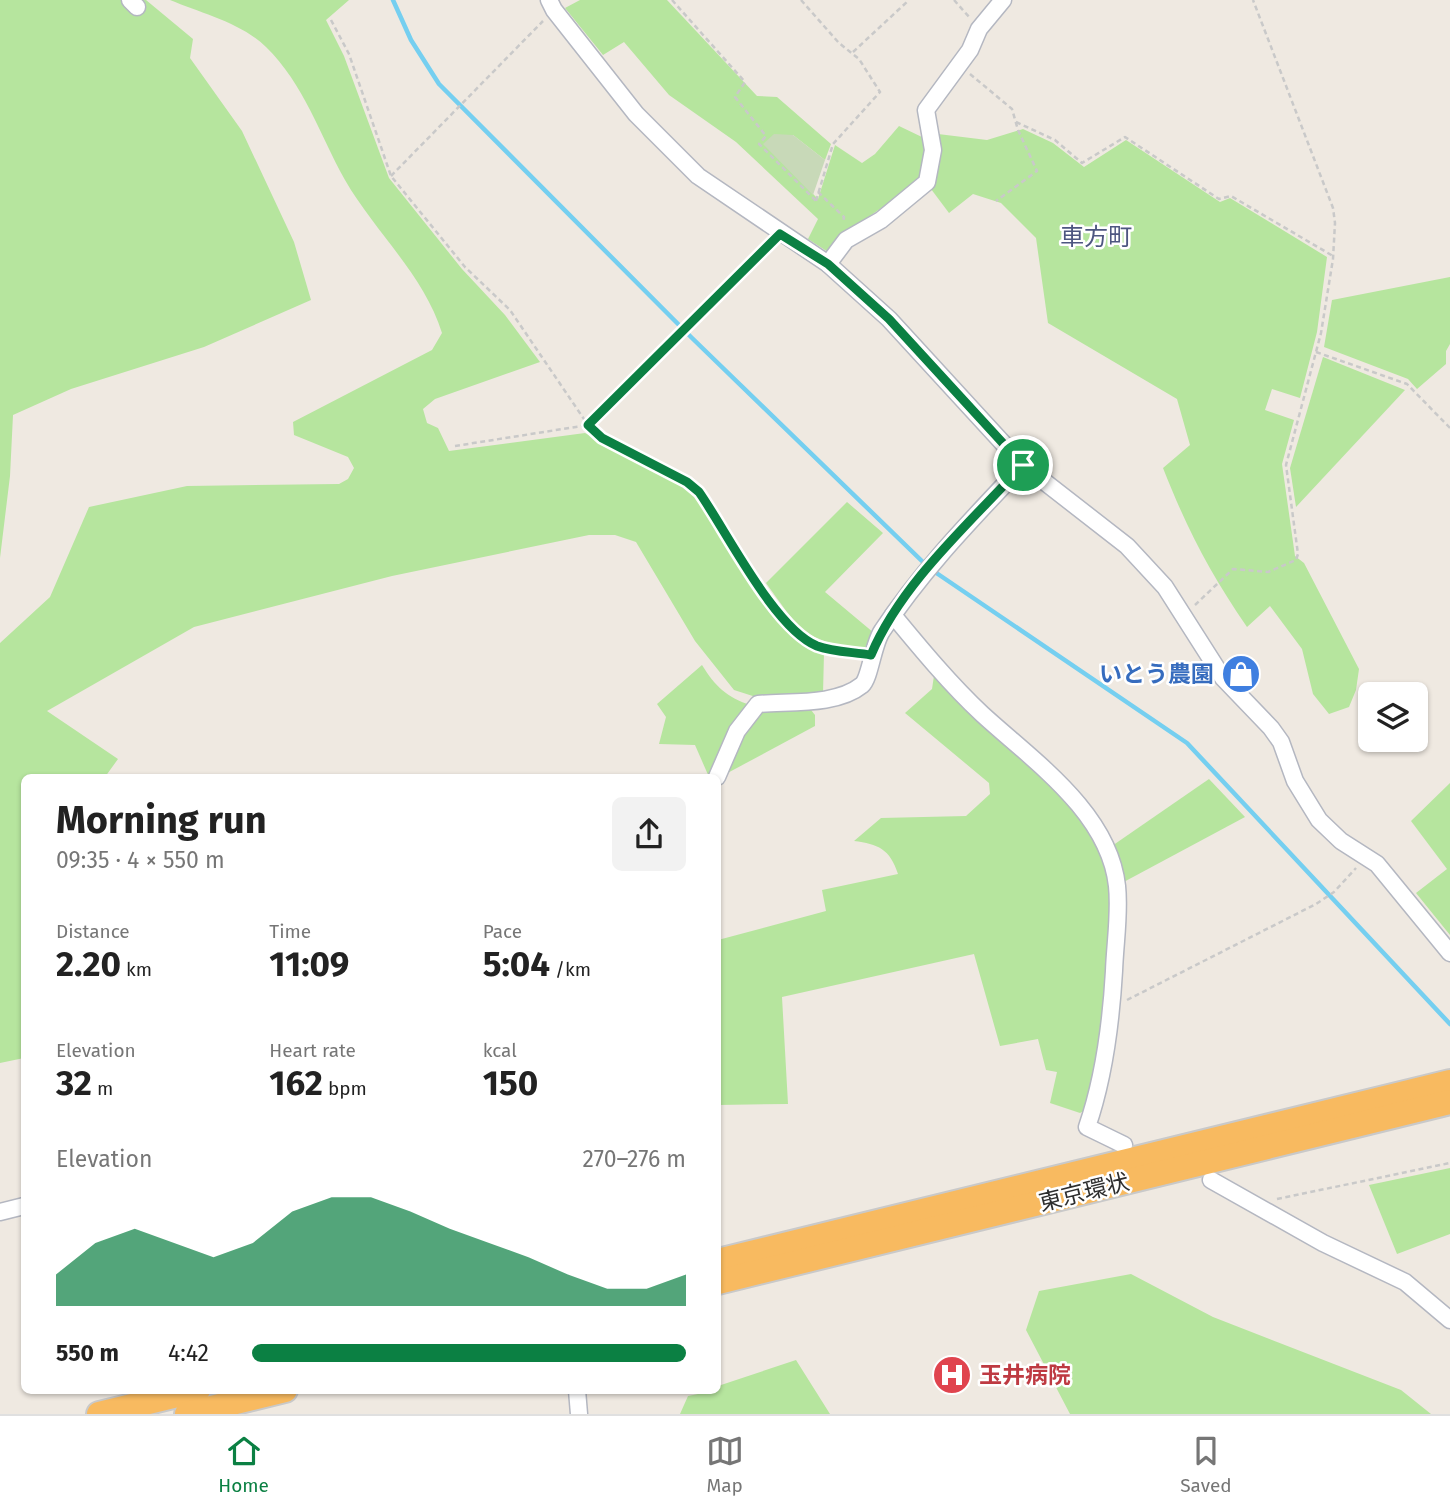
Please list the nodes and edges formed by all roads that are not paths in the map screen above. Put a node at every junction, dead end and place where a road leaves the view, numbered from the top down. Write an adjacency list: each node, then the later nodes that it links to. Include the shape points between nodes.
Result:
1 (1003, 0): 3 (street, via 926,110 933,150 927,182 852,237)
2 (552, 5): 3 (street, via 636,114 669,149 721,195)
3 (828, 264): 4 (street, via 889,319)
4 (1023, 465): 5 (street, via 930,566); 7 (street, via 1127,546 1165,587 1223,678 1281,741 1294,781 1319,820 1341,841 1367,856)
5 (893, 615): 6 (street, via 880,634 861,685 835,697 758,704 737,731); 10 (street, via 959,690 1057,779 1085,813 1106,850 1117,884 1112,1009 1096,1102 1087,1127)
6 (718, 774)
7 (1450, 953)
8 (1450, 1082): 14 (highway, 東京環状)
9 (1450, 1102): 15 (highway, 東京環状)
10 (1124, 1145)
11 (1211, 1180): 16 (street, via 1405,1283)
12 (21, 1207): 13 (street)
13 (0, 1212)
14 (721, 1260)
15 (721, 1281)
16 (1450, 1320)
17 (182, 1394): 20 (highway)
18 (269, 1394): 21 (highway)
19 (577, 1394): 22 (street)
20 (99, 1414)
21 (187, 1414)
22 (579, 1414)

